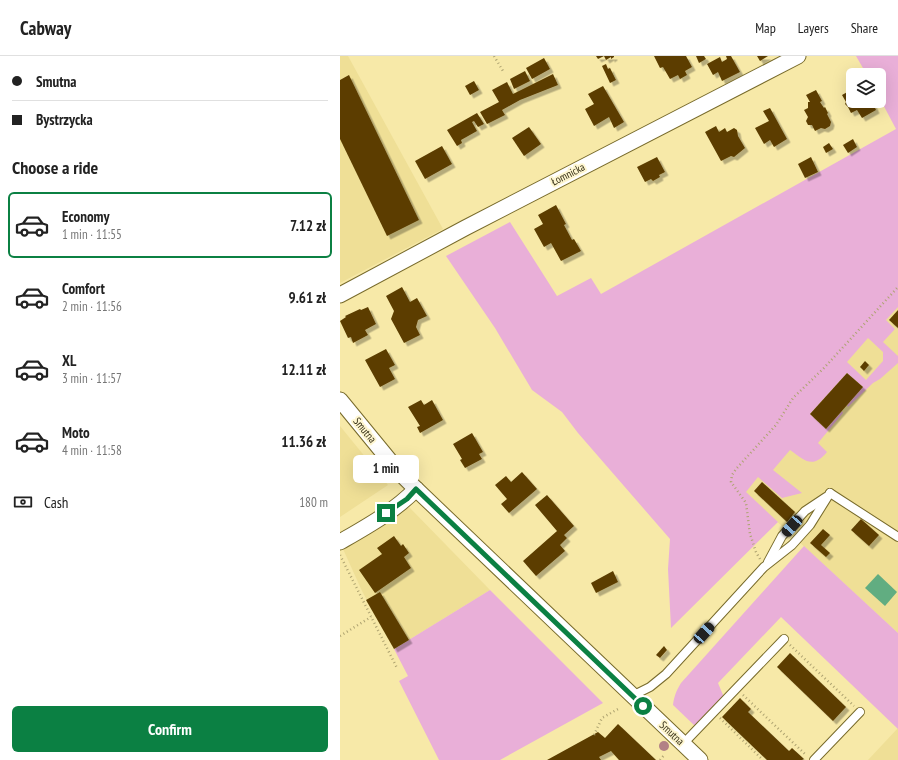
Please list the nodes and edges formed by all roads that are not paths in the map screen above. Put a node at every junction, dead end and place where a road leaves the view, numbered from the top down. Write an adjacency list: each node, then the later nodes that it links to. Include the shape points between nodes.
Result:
1 (798, 56): 2 (street, Łomnicka)
2 (340, 295)
3 (340, 400): 4 (street, Smutna)
4 (416, 489): 7 (street, via 407,499); 10 (street, Smutna)
5 (830, 493): 6 (lane); 8 (lane, via 810,525 792,545); 8 (lane, via 805,511 782,536)
6 (898, 537)
7 (340, 542)
8 (764, 567): 10 (lane, via 666,674 650,688)
9 (784, 639): 12 (lane)
10 (632, 696): 12 (street, Smutna)
11 (860, 712): 13 (lane)
12 (683, 744): 14 (street, Smutna)
13 (812, 759)
14 (700, 760)

